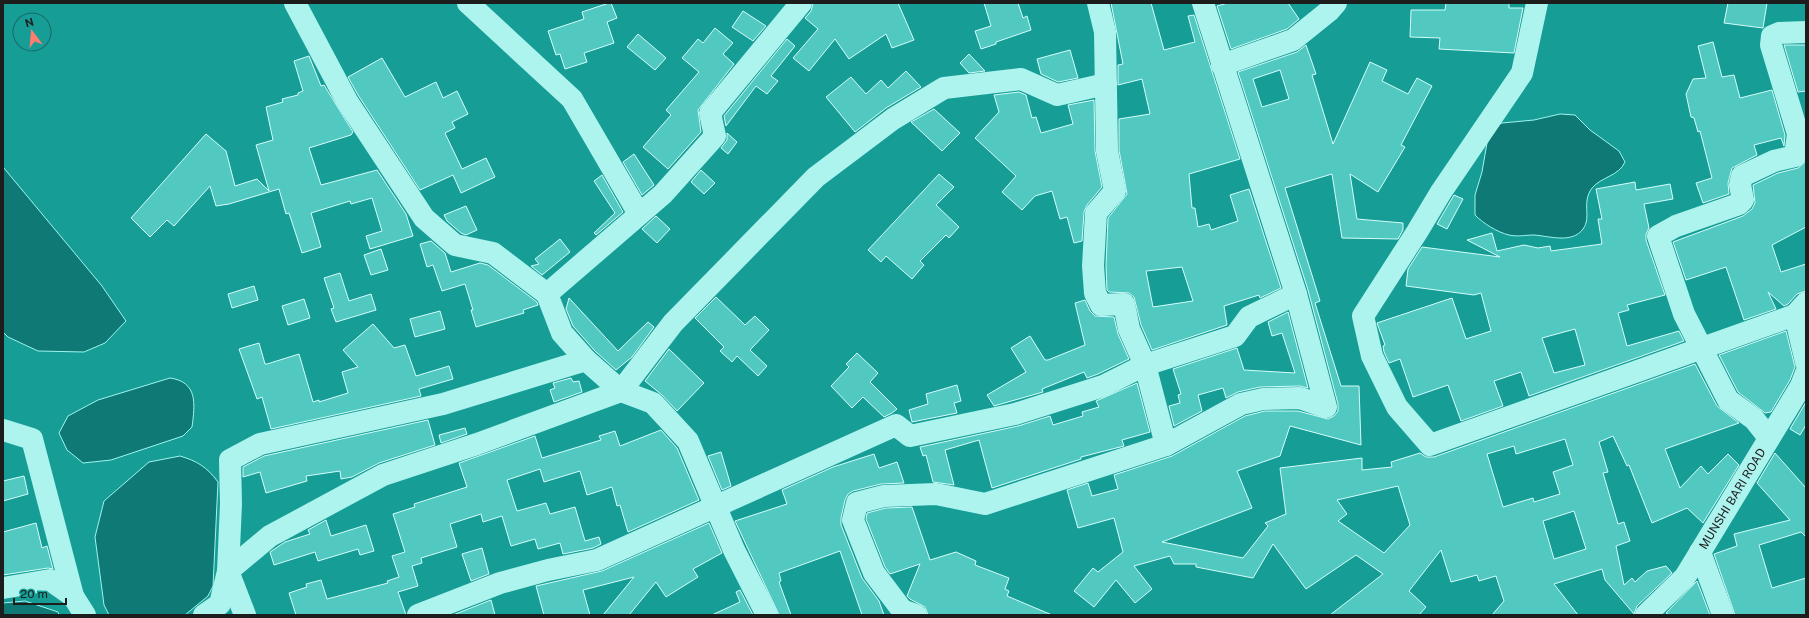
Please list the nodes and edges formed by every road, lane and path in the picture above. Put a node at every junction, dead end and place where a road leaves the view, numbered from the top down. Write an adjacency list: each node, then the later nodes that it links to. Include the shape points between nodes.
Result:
1 (296, 3): 12 (street, via 347,101 424,218 455,245 493,253)
2 (468, 3): 11 (street, via 572,99)
3 (801, 3): 11 (street, via 710,113 715,136 663,194)
4 (1098, 3): 10 (street, via 1106,32)
5 (1336, 3): 9 (street, via 1293,40)
6 (1537, 3): 15 (street, via 1522,73 1441,192 1363,316 1372,356 1397,407 1430,445)
7 (1206, 4): 9 (street)
8 (1806, 32): 15 (street, via 1779,33 1772,36 1771,45 1798,134 1795,156 1742,176 1740,185 1743,200 1739,204 1676,226 1658,236 1684,314)
9 (1222, 65): 13 (street)
10 (1106, 84): 18 (street, via 1107,150 1115,192 1096,213 1094,293 1101,305 1124,304 1129,329); 20 (street, via 1057,95 1020,79 944,88 893,119 816,177 673,324)
11 (639, 214): 12 (street)
12 (547, 294): 16 (street, via 562,333)
13 (1296, 294): 18 (street, via 1249,317 1235,336); 23 (street, via 1326,407 1300,398 1263,399 1241,404)
14 (1801, 309): 15 (street); 17 (street)
15 (1701, 348): 22 (street, via 1728,400 1754,419)
16 (586, 360): 20 (street); 26 (street, via 443,404 260,444 230,460)
17 (1806, 362)
18 (1145, 365): 23 (street); 24 (street, via 1103,386 1015,414 910,436 896,425)
19 (1806, 373): 22 (street, MUNSHI BARI ROAD, via 1801,386)
20 (621, 391): 24 (street, via 653,403 688,441); 26 (street, via 477,444 383,475 270,536)
21 (3, 430): 28 (street, via 32,439)
22 (1769, 438): 25 (street, MUNSHI BARI ROAD)
23 (1166, 445): 34 (street, via 985,504 936,494 884,496 857,503 853,520 874,574 902,610)
24 (716, 506): 32 (street, via 597,560 500,583); 33 (street, via 734,550)
25 (1700, 552): 35 (street, MUNSHI BARI ROAD, via 1685,577); 36 (street)
26 (228, 571): 30 (street, via 220,604); 31 (street)
27 (3, 588): 28 (street, via 50,580)
28 (73, 596): 29 (street)
29 (85, 615)
30 (204, 615)
31 (244, 615)
32 (418, 615)
33 (767, 615)
34 (916, 615)
35 (1646, 615)
36 (1723, 615)

